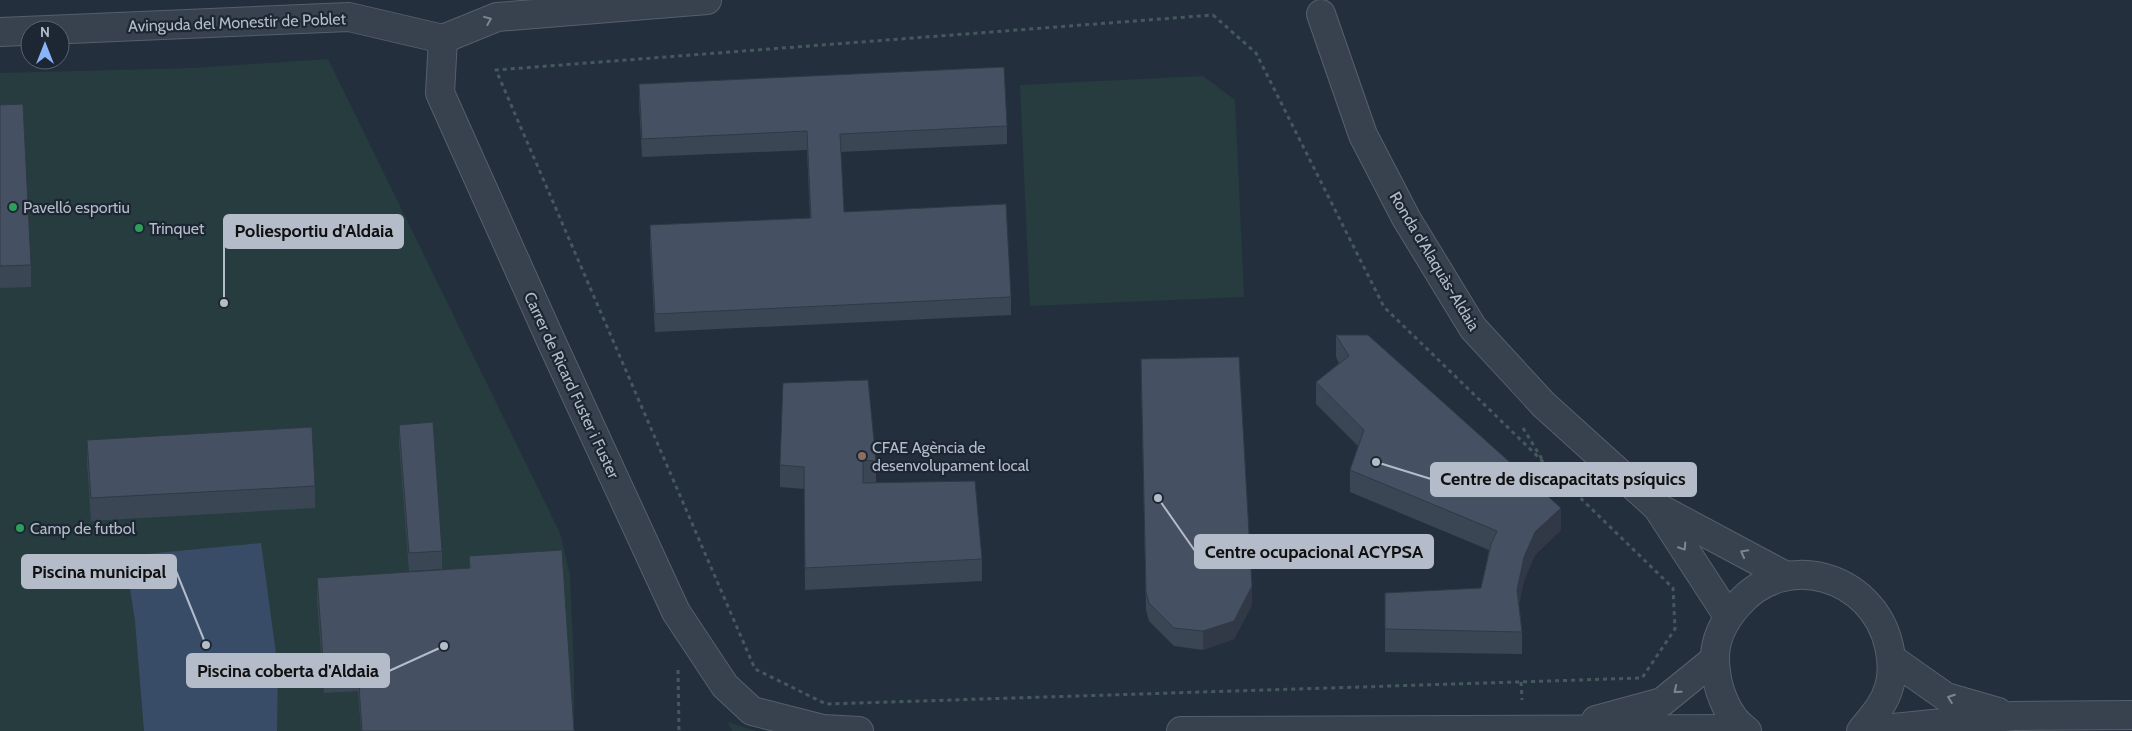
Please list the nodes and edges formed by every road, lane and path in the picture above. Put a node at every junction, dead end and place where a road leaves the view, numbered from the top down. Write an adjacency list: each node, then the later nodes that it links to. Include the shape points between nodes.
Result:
1 (707, 0): 4 (street, one-way to 1, via 497,17)
2 (1320, 14): 5 (street, Ronda d'Alaquàs-Aldaia, via 1363,135 1406,218 1473,328 1544,405)
3 (0, 32): 4 (street, Avinguda del Monestir de Poblet, via 350,17)
4 (442, 39): 15 (street, Carrer de Ricard Fuster i Fuster, via 440,93 676,612 725,686 752,711 823,729)
5 (1657, 506): 6 (street, Ronda d'Alaquàs-Aldaia, one-way to 5); 7 (street, Ronda d'Alaquàs-Aldaia, one-way to 7)
6 (1786, 576): 7 (street, Ronda d'Alaquàs-Aldaia, via 1764,584 1744,598); 10 (street, Ronda d'Alaquàs-Aldaia, via 1824,578 1846,586 1870,604 1885,630)
7 (1728, 616): 9 (street, Ronda d'Alaquàs-Aldaia, via 1719,637)
8 (1675, 629): 8 (path, via 1673,588 1384,307 1256,53 1213,15 496,70 755,669 826,704 1642,678)
9 (1715, 659): 13 (street, one-way to 13, via 1662,702); 14 (street, Ronda d'Alaquàs-Aldaia, via 1718,685 1728,709)
10 (1892, 659): 12 (street, Ronda d'Alaquàs-Aldaia, one-way to 10, via 1946,697); 17 (street, Ronda d'Alaquàs-Aldaia, via 1889,686 1878,711)
11 (2132, 715): 12 (street, Ronda d'Alaquàs-Aldaia)
12 (2014, 716): 17 (street, Ronda d'Alaquàs-Aldaia)
13 (1563, 729): 14 (street); 16 (street)
14 (1746, 730)
15 (860, 731)
16 (1181, 731)
17 (1862, 731)

